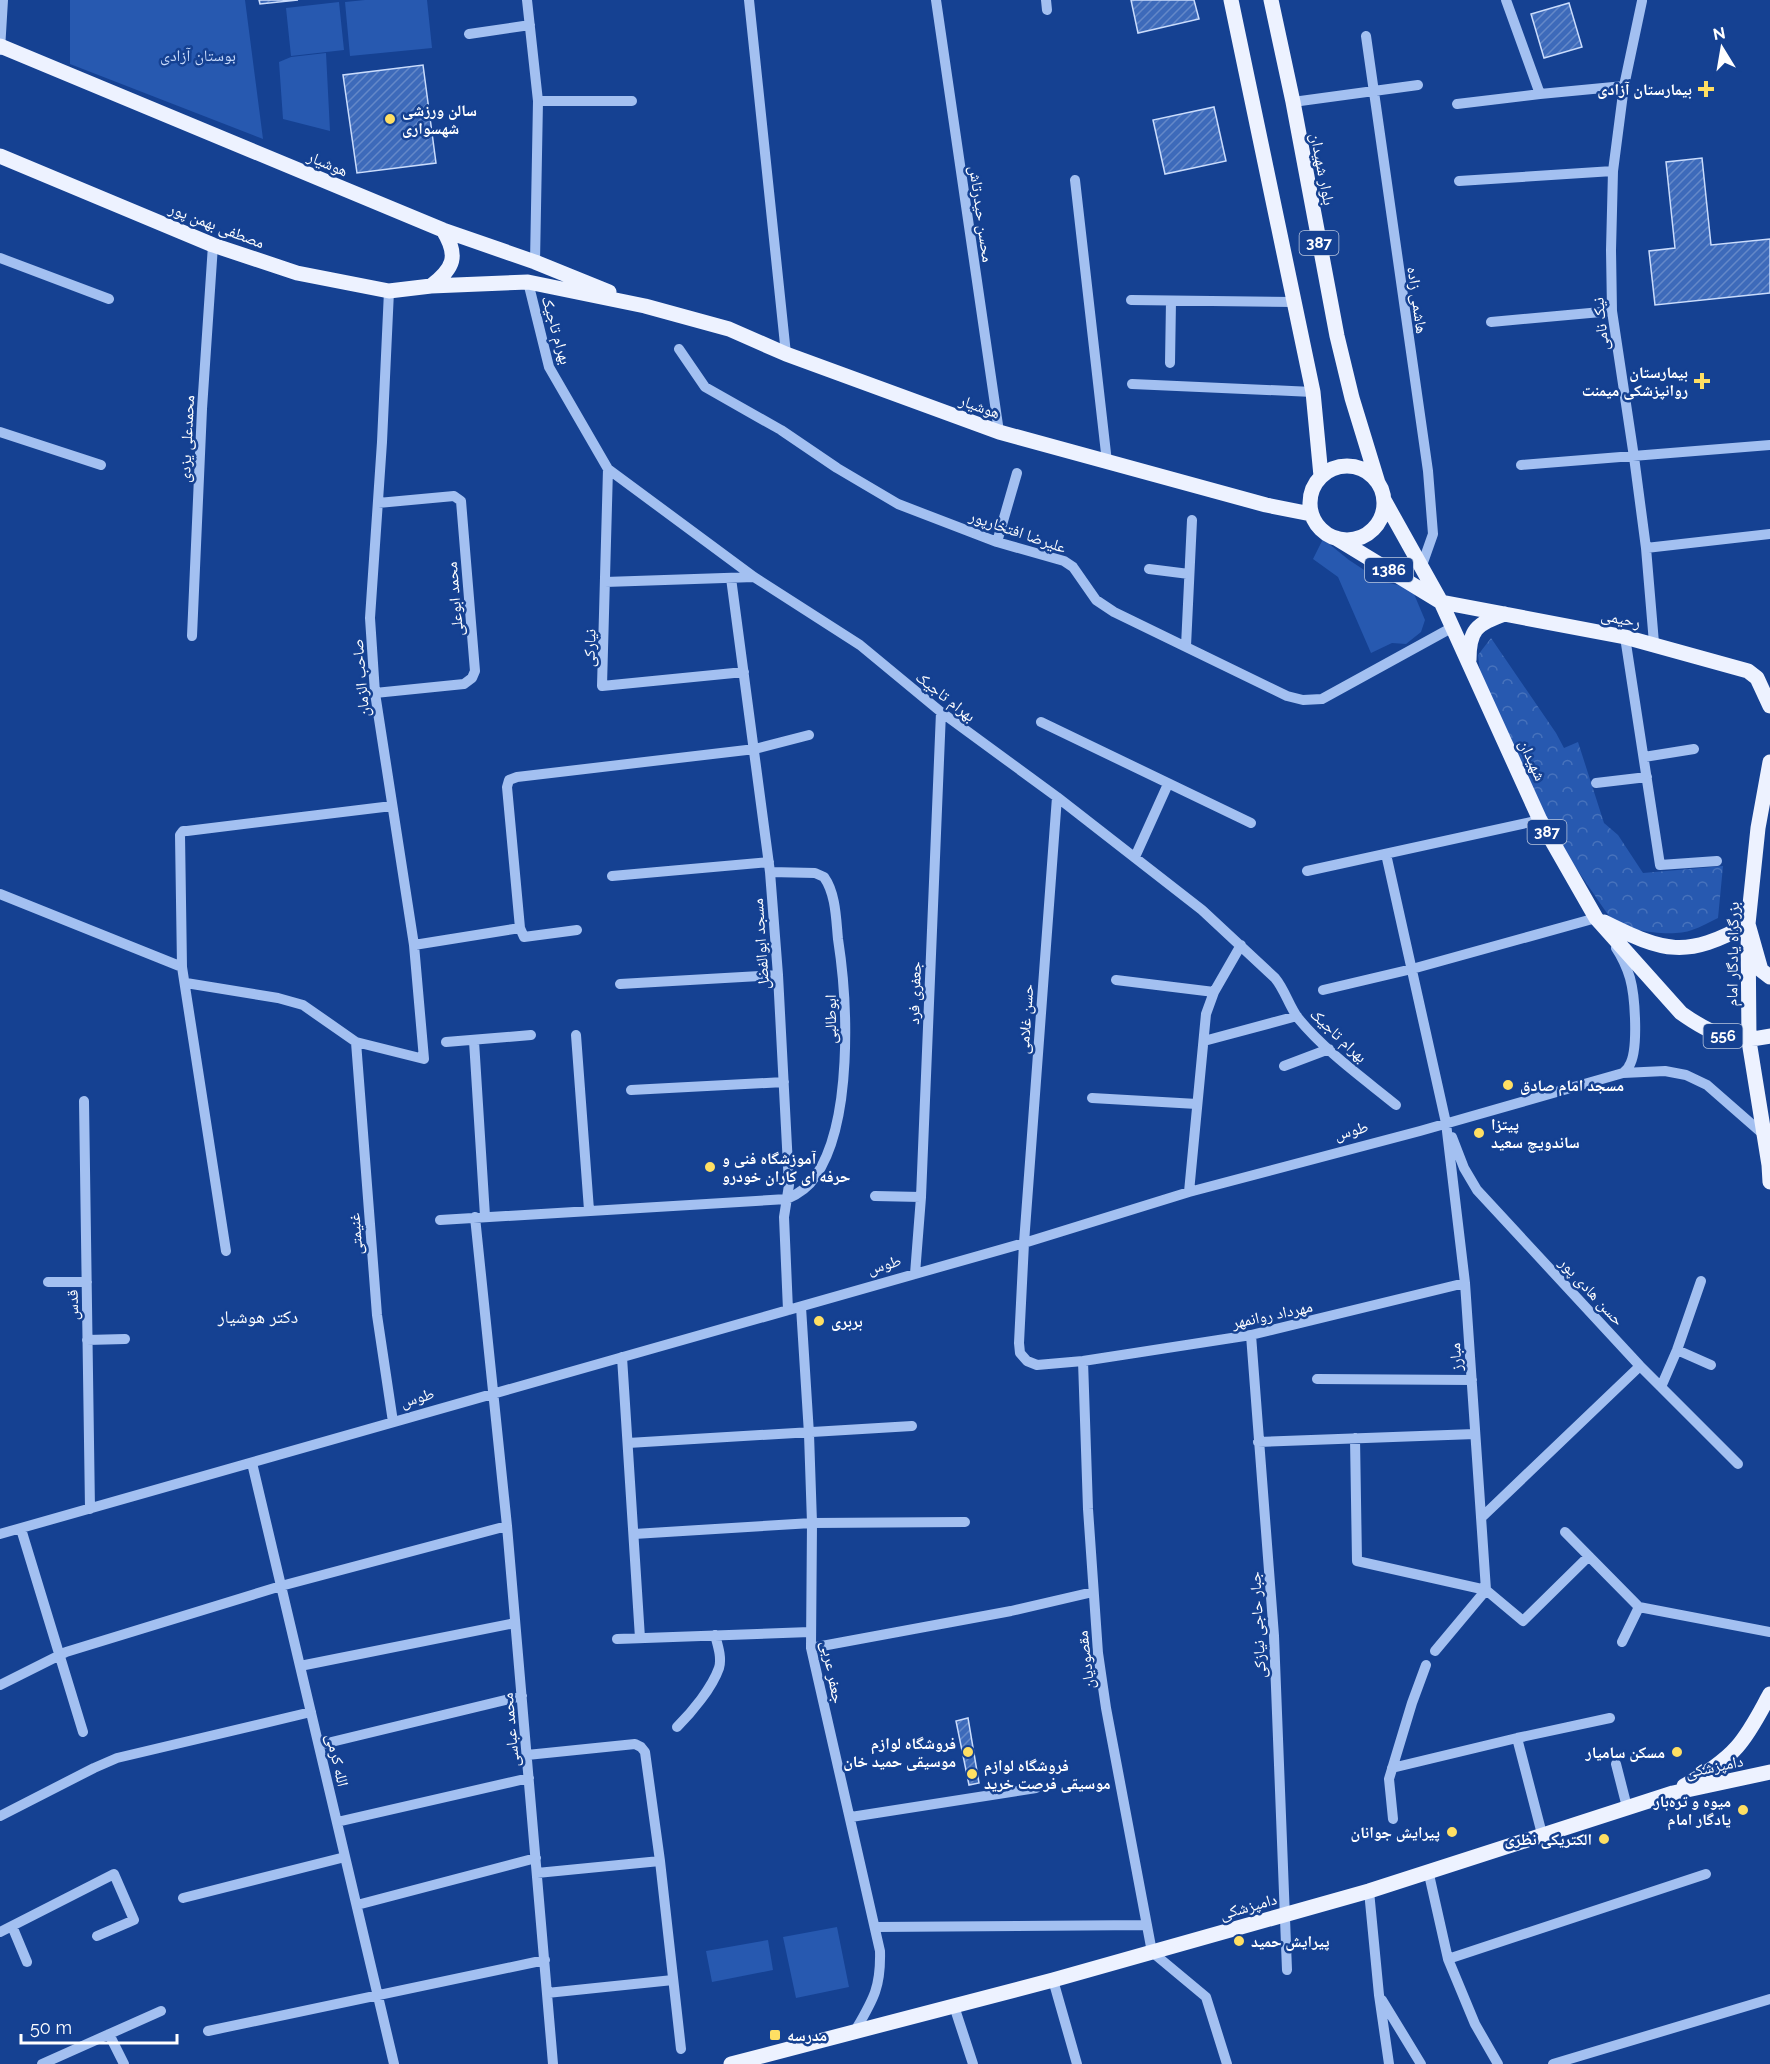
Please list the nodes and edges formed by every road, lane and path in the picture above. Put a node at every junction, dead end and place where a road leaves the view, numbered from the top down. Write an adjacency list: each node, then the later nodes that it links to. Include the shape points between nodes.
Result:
1 (3, 0): 12 (street)
2 (527, 0): 9 (street)
3 (749, 0): 40 (street)
4 (936, 0): 45 (street, محسن حیدرتاش)
5 (1231, 0): 35 (main road, 387)
6 (1270, 0): 19 (main road, بلوار شهیدان / 387)
7 (1506, 0): 16 (street)
8 (1642, 1): 14 (street, نیک نامی)
9 (530, 25): 10 (street); 17 (street)
10 (469, 34)
11 (1366, 36): 15 (street, هاشمی زاده)
12 (0, 47): 25 (main road, هوشیار)
13 (1418, 85): 15 (street)
14 (1624, 86): 16 (street); 22 (street, نیک نامی)
15 (1373, 92): 19 (street); 63 (street, هاشمی زاده, via 1428,471 1433,534)
16 (1540, 94): 20 (street)
17 (538, 101): 18 (street); 28 (street)
18 (632, 101)
19 (1293, 102): 54 (main road, بلوار شهیدان / 387, via 1337,336)
20 (1457, 104)
21 (0, 156): 26 (main road, مصطفی بهمن پور)
22 (1613, 171): 24 (street); 37 (street, نیک نامی)
23 (1075, 180): 48 (street)
24 (1459, 181)
25 (443, 230): 28 (main road, هوشیار); 30 (main road, via 453,260 446,275)
26 (213, 244): 31 (main road, مصطفی بهمن پور, via 297,273); 72 (street, محمدعلی یزدی)
27 (0, 258): 32 (street)
28 (535, 262): 36 (main road, هوشیار)
29 (528, 282): 30 (main road, مصطفی بهمن پور); 36 (main road, هوشیار); 51 (street, بهرام تاجیک, via 549,367)
30 (431, 286): 31 (main road, مصطفی بهمن پور)
31 (389, 291): 56 (street, صاحب الزمان)
32 (109, 299)
33 (1131, 300): 34 (street)
34 (1171, 301): 35 (street); 41 (street)
35 (1295, 302): 43 (main road, 387)
36 (645, 306): 40 (main road, هوشیار, via 729,329)
37 (1612, 311): 38 (street); 47 (street, نیک نامی)
38 (1491, 322)
39 (679, 349): 61 (street, علیرضا افتخارپور, via 705,387 781,430 837,468 898,504)
40 (786, 354): 45 (main road, هوشیار)
41 (1170, 363)
42 (1132, 384): 43 (street)
43 (1313, 392): 53 (main road, 387)
44 (0, 432): 49 (street)
45 (999, 432): 48 (main road, هوشیار)
46 (1770, 445): 47 (street)
47 (1634, 457): 50 (street); 62 (street, نیک نامی)
48 (1107, 462): 57 (main road, هوشیار)
49 (101, 465)
50 (1521, 465)
51 (608, 469): 66 (street, بهرام تاجیک); 68 (street, نیارکی)
52 (1017, 473): 61 (street)
53 (1322, 476): 54 (main road, via 1331,469 1353,466); 57 (main road, via 1310,495)
54 (1378, 483): 55 (main road)
55 (1384, 500): 60 (main road, via 1379,521 1371,530 1348,540); 63 (main road, شهیدان / 387)
56 (378, 503): 78 (street, صاحب الزمان, via 370,618); 78 (street, محمد ابوعلی, via 453,496 461,501 475,670 464,684)
57 (1311, 514): 60 (main road, via 1321,529)
58 (1192, 520): 65 (street)
59 (1770, 534): 62 (street)
60 (1336, 538): 69 (main road, 1386)
61 (997, 542): 75 (street, علیرضا افتخارپور, via 1064,561 1073,567 1096,600)
62 (1646, 548): 74 (street, نیک نامی)
63 (1421, 568): 69 (main road, شهیدان / 387)
64 (1149, 569): 65 (street)
65 (1189, 574): 75 (street)
66 (754, 577): 67 (street); 80 (street, بهرام تاجیک, via 860,645)
67 (731, 578): 68 (street); 77 (street, مسجد ابوالفضل)
68 (605, 582): 77 (street, نیارکی, via 603,686)
69 (1441, 602): 70 (main road, رحیمی / 1386); 71 (main road, شهیدان / 387)
70 (1506, 614): 73 (main road, رحیمی / 1386); 76 (main road, via 1480,625 1473,633)
71 (1452, 627): 75 (street, علیرضا افتخارپور, via 1322,699 1287,696); 76 (main road, شهیدان / 387)
72 (192, 636)
73 (1625, 637): 74 (main road, رحیمی / 1386); 85 (street)
74 (1654, 643): 79 (main road, رحیمی / 1386, via 1748,671 1757,678)
75 (1186, 646)
76 (1469, 663): 92 (main road, شهیدان / 387)
77 (744, 672): 83 (street, مسجد ابوالفضل)
78 (375, 693): 91 (street, صاحب الزمان)
79 (1770, 706)
80 (941, 712): 90 (street, بهرام تاجیک); 141 (street, جعفری فرد)
81 (1041, 722): 89 (street)
82 (808, 735): 83 (street)
83 (755, 749): 97 (street, مسجد ابوالفضل); 103 (street, via 509,780)
84 (1694, 749): 85 (street)
85 (1644, 757): 87 (street)
86 (1770, 762): 102 (main road, بزرگراه یادگار امام, via 1758,828)
87 (1647, 777): 88 (street); 96 (street, via 1660,866)
88 (1596, 783)
89 (1168, 784): 93 (street); 95 (street)
90 (1057, 797): 95 (street, بهرام تاجیک); 146 (street, حسن غلامی)
91 (393, 806): 105 (street, صاحب الزمان); 107 (street, via 183,831)
92 (1540, 820): 94 (street); 101 (main road, شهیدان / 387)
93 (1251, 823)
94 (1386, 854): 98 (street); 108 (street)
95 (1135, 857): 106 (street, بهرام تاجیک)
96 (1717, 861)
97 (770, 867): 99 (street); 109 (street, مسجد ابوالفضل); 142 (street, ابوطالبی, via 824,877 832,892 844,976 844,1072 832,1141 815,1178)
98 (1307, 871)
99 (612, 876)
100 (0, 894): 107 (street)
101 (1596, 918): 102 (main road, via 1640,940 1671,949 1715,940); 108 (street); 116 (main road, شهیدان / 387); 128 (street, via 1622,957 1630,978 1635,1041 1630,1066)
102 (1748, 924): 110 (main road, via 1761,970); 123 (main road, بزرگراه یادگار امام)
103 (520, 928): 104 (street, via 524,937); 105 (street)
104 (577, 930)
105 (414, 945): 124 (street, صاحب الزمان, via 424,1059)
106 (1241, 945): 115 (street); 117 (street, بهرام تاجیک, via 1282,986)
107 (182, 967): 112 (street)
108 (1412, 969): 114 (street); 136 (street)
109 (778, 975): 113 (street); 129 (street, مسجد ابوالفضل)
110 (1770, 977)
111 (1116, 980): 115 (street)
112 (186, 983): 124 (street, via 303,1005); 147 (street)
113 (620, 984)
114 (1323, 990)
115 (1214, 992): 122 (street, via 1206,1014)
116 (1681, 1013): 123 (main road, 556, via 1717,1033)
117 (1297, 1016): 122 (street); 126 (street, بهرام تاجیک)
118 (531, 1035): 121 (street)
119 (576, 1035): 143 (street)
120 (1770, 1036): 123 (main road, 556)
121 (474, 1041): 125 (street); 144 (street, محمد عباسی)
122 (1204, 1041): 133 (street)
123 (1749, 1041): 137 (main road, بزرگراه یادگار امام)
124 (356, 1042): 167 (street, غنیمتی, via 377,1315)
125 (446, 1042)
126 (1329, 1049): 127 (street); 134 (street, بهرام تاجیک)
127 (1284, 1066)
128 (1623, 1073): 136 (street, طوس); 137 (street, طوس, via 1665,1071 1686,1075 1707,1085)
129 (784, 1082): 130 (street); 142 (street, مسجد ابوالفضل, via 789,1185)
130 (631, 1090)
131 (1092, 1098): 133 (street)
132 (84, 1101): 151 (street, قدس)
133 (1197, 1104): 139 (street)
134 (1396, 1105)
135 (1770, 1113): 137 (main road)
136 (1446, 1123): 139 (street, طوس); 152 (street, مبارز); 162 (street, حسن هادی پور, via 1477,1191)
137 (1763, 1134): 138 (main road, بزرگراه یادگار امام)
138 (1770, 1182)
139 (1190, 1191): 146 (street, طوس)
140 (874, 1196): 141 (street)
141 (921, 1197): 148 (street, جعفری فرد)
142 (786, 1199): 143 (street); 154 (street, مسجد ابوالفضل)
143 (589, 1210): 144 (street)
144 (480, 1217): 145 (street); 166 (street, محمد عباسی)
145 (440, 1220)
146 (1024, 1243): 148 (street, طوس); 160 (street, حسن غلامی, via 1020,1353 1026,1361 1037,1365)
147 (226, 1251)
148 (915, 1274): 153 (street, طوس)
149 (1701, 1281): 158 (street)
150 (48, 1282): 151 (street)
151 (87, 1282): 157 (street, قدس)
152 (1465, 1283): 155 (street, مهرداد روانمهر); 164 (street, مبارز)
153 (801, 1306): 154 (street, طوس); 169 (street, جعفر عربی)
154 (788, 1310): 159 (street, طوس)
155 (1251, 1335): 160 (street, مهرداد روانمهر); 172 (street, جبار حاجی نیازکی)
156 (125, 1339): 157 (street)
157 (87, 1340): 176 (street, قدس)
158 (1677, 1350): 161 (street); 165 (street)
159 (622, 1357): 166 (street, طوس); 173 (street)
160 (1083, 1361): 188 (street, مقصودیان)
161 (1711, 1365)
162 (1640, 1366): 165 (street, حسن هادی پور); 177 (street)
163 (1317, 1380): 164 (street)
164 (1472, 1380): 170 (street, مبارز)
165 (1661, 1387): 175 (street, حسن هادی پور)
166 (495, 1393): 167 (street, طوس); 180 (street, محمد عباسی)
167 (393, 1422): 174 (street, طوس)
168 (912, 1426): 169 (street)
169 (809, 1434): 173 (street); 179 (street, جعفر عربی)
170 (1475, 1434): 171 (street); 177 (street, مبارز)
171 (1355, 1438): 172 (street); 187 (street, via 1357,1561)
172 (1258, 1442): 233 (street, جبار حاجی نیازکی, via 1274,1636)
173 (628, 1443): 184 (street)
174 (252, 1462): 176 (street, طوس); 186 (street, الله کرمی)
175 (1738, 1464)
176 (90, 1509): 181 (street, طوس)
177 (1481, 1518): 187 (street, مبارز)
178 (965, 1522): 179 (street)
179 (812, 1523): 184 (street); 191 (street, جعفر عربی)
180 (507, 1526): 186 (street); 190 (street, محمد عباسی)
181 (21, 1528): 183 (street, طوس); 199 (street)
182 (1565, 1532): 185 (street)
183 (0, 1534)
184 (634, 1534): 194 (street)
185 (1588, 1557): 187 (street, via 1522,1621); 189 (street)
186 (281, 1586): 199 (street); 201 (street, الله کرمی)
187 (1486, 1590): 198 (street)
188 (1093, 1592): 197 (street); 234 (street, مقصودیان, via 1106,1708)
189 (1639, 1607): 192 (street); 196 (street)
190 (516, 1623): 201 (street); 204 (street, محمد عباسی)
191 (810, 1632): 193 (street); 197 (street, جعفر عربی)
192 (1770, 1632)
193 (715, 1635): 194 (street); 207 (street, via 719,1669 701,1700)
194 (640, 1638): 195 (street)
195 (618, 1639)
196 (1622, 1642)
197 (811, 1648): 220 (street, جعفر عربی)
198 (1435, 1651)
199 (60, 1655): 202 (street); 208 (street)
200 (1426, 1665): 213 (street)
201 (300, 1666): 205 (street, الله کرمی)
202 (0, 1686)
203 (1770, 1694): 217 (main road, via 1737,1747)
204 (522, 1696): 210 (street); 211 (street, محمد عباسی)
205 (311, 1712): 210 (street, الله کرمی); 219 (street, via 117,1758)
206 (1610, 1718): 209 (street)
207 (677, 1727)
208 (83, 1732)
209 (1516, 1738): 213 (street); 223 (street)
210 (319, 1745): 222 (street, الله کرمی)
211 (527, 1755): 215 (street, محمد عباسی); 226 (street, via 635,1744 641,1747 647,1760)
212 (1616, 1764): 218 (street)
213 (1392, 1768): 221 (street, via 1389,1779)
214 (1770, 1772): 217 (main road, دامپزشکی)
215 (529, 1778): 222 (street); 225 (street, محمد عباسی)
216 (1036, 1788): 220 (street)
217 (1673, 1793): 218 (main road, دامپزشکی)
218 (1627, 1807): 223 (main road, دامپزشکی)
219 (0, 1816)
220 (850, 1817): 236 (street, جعفر عربی)
221 (1393, 1819)
222 (337, 1822): 224 (street, الله کرمی)
223 (1542, 1834): 227 (main road, دامپزشکی)
224 (345, 1857): 231 (street); 232 (street, الله کرمی)
225 (536, 1858): 228 (street, محمد عباسی); 232 (street)
226 (660, 1861): 228 (street); 244 (street)
227 (1428, 1870): 230 (main road, دامپزشکی); 240 (street)
228 (537, 1873): 241 (street, محمد عباسی)
229 (1706, 1874): 240 (street)
230 (1369, 1891): 233 (main road, دامپزشکی); 247 (street)
231 (183, 1898)
232 (357, 1905): 248 (street, الله کرمی)
233 (1285, 1914): 239 (main road, دامپزشکی); 243 (street, جبار حاجی نیازکی)
234 (1147, 1925): 236 (street); 239 (street, مقصودیان)
235 (12, 1926): 237 (street); 238 (street, via 114,1874 134,1920); 242 (street)
236 (876, 1927): 253 (street, جعفر عربی, via 881,1973 876,1995)
237 (0, 1932)
238 (98, 1936)
239 (1152, 1952): 245 (main road, دامپزشکی); 264 (street, via 1206,1997)
240 (1448, 1959): 267 (street, via 1475,2024)
241 (544, 1960): 246 (street, محمد عباسی); 248 (street)
242 (27, 1962)
243 (1287, 1970)
244 (673, 1980): 246 (street); 255 (street)
245 (1053, 1980): 250 (main road, دامپزشکی); 257 (street)
246 (547, 1993): 261 (street, محمد عباسی)
247 (1379, 1995): 265 (street); 266 (street)
248 (378, 1996): 252 (street); 260 (street, الله کرمی)
249 (1770, 1999): 268 (street)
250 (954, 2006): 253 (main road, دامپزشکی); 263 (street)
251 (161, 2010): 254 (street)
252 (208, 2031)
253 (855, 2031): 262 (main road, دامپزشکی)
254 (109, 2034): 256 (street); 259 (street)
255 (681, 2049)
256 (56, 2061): 258 (street)
257 (1073, 2063)
258 (42, 2064)
259 (124, 2064)
260 (394, 2064)
261 (553, 2064)
262 (731, 2064)
263 (973, 2064)
264 (1227, 2064)
265 (1389, 2064)
266 (1421, 2064)
267 (1498, 2064)
268 (1553, 2064)

